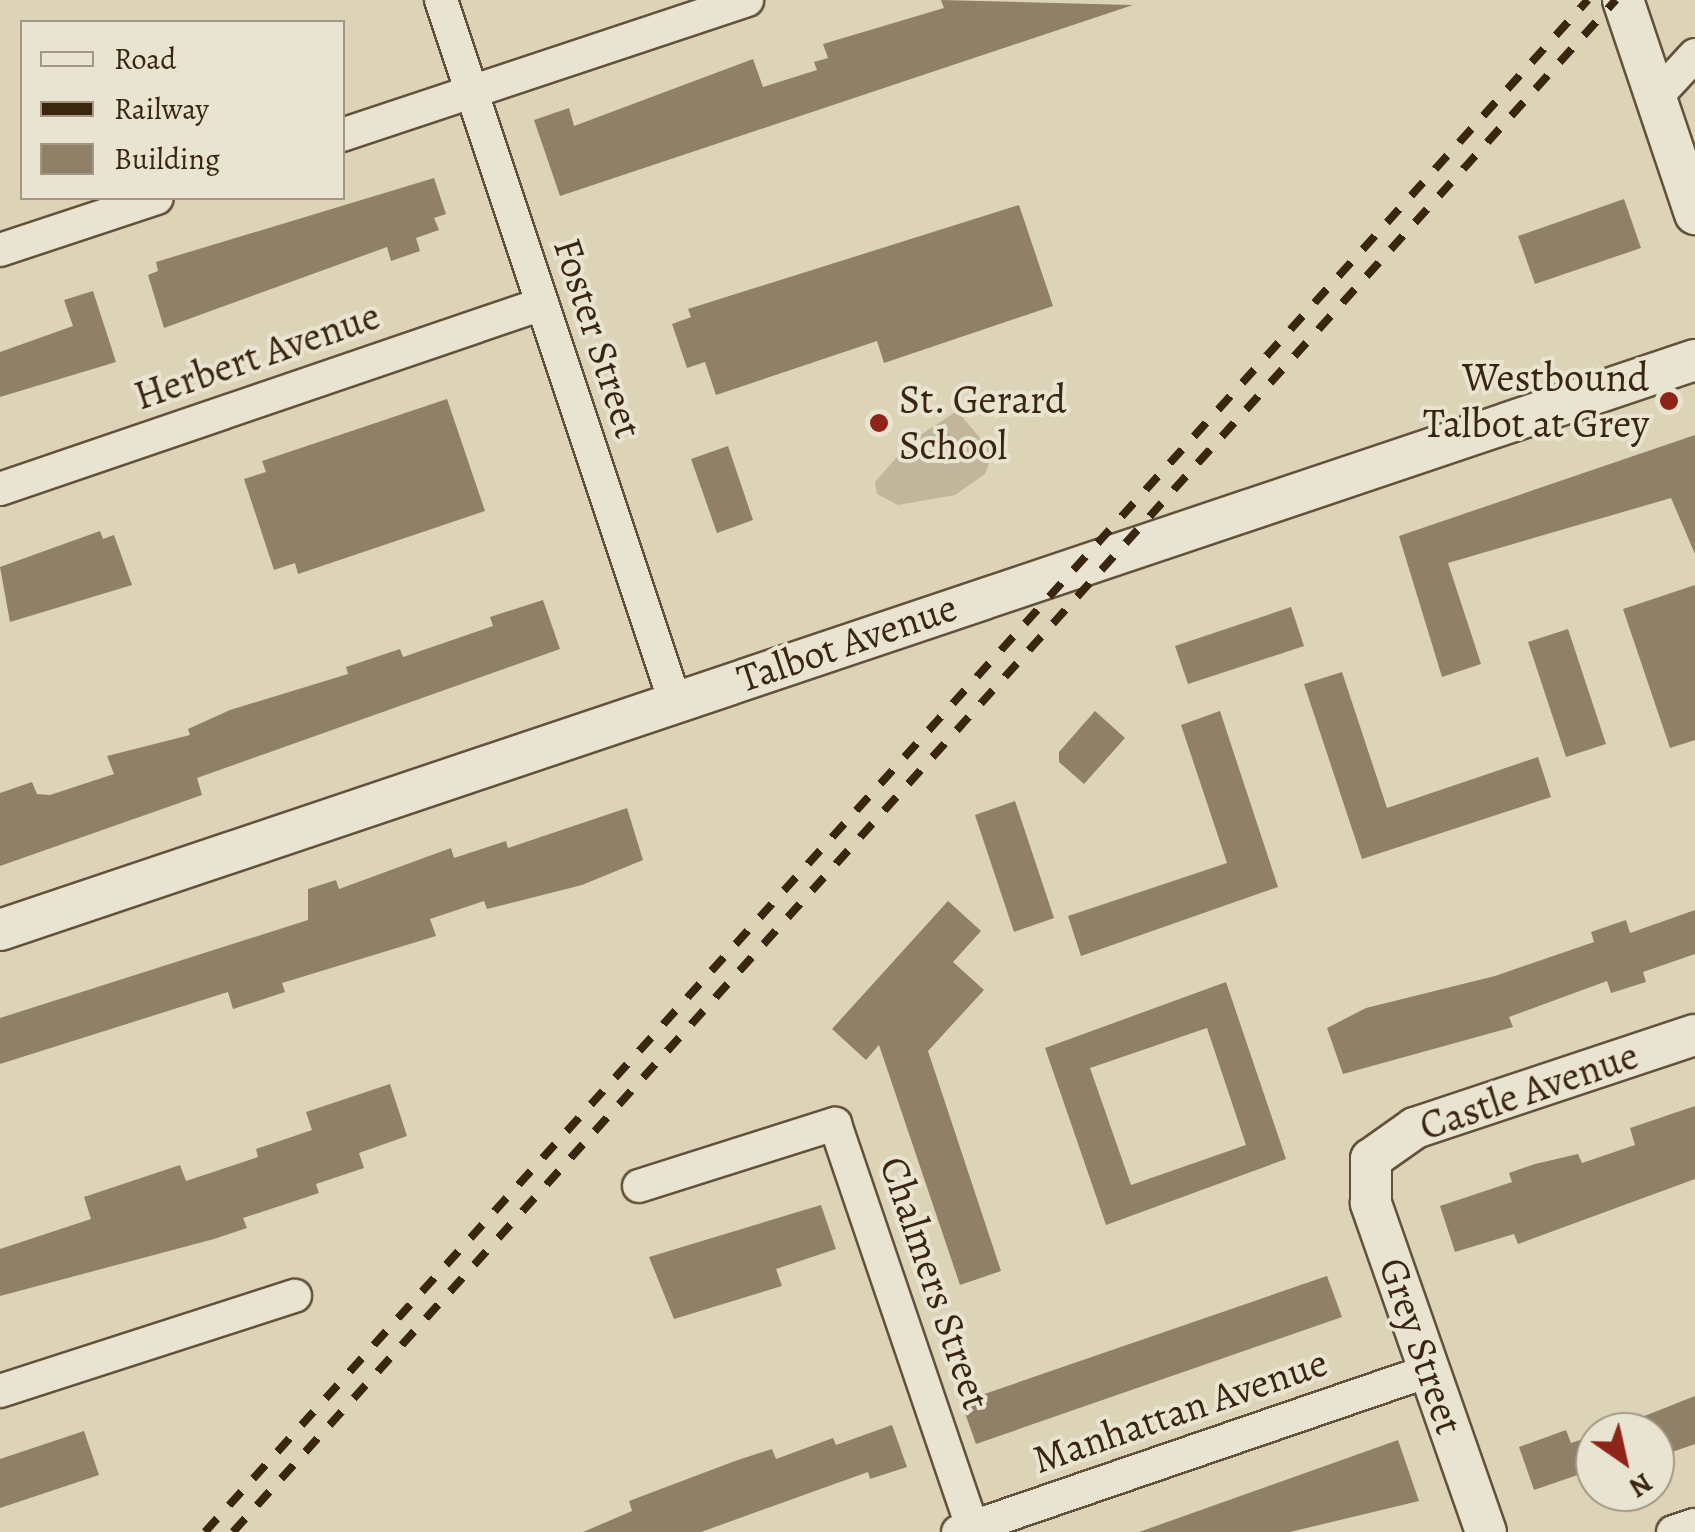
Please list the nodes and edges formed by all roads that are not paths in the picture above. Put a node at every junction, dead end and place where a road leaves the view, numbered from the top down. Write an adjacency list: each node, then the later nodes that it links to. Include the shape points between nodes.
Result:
1 (441, 0): 5 (street, Foster Street)
2 (747, 0): 5 (street)
3 (1623, 0): 6 (street)
4 (1695, 55): 6 (street)
5 (472, 91): 7 (street); 11 (street, Foster Street)
6 (1657, 96): 9 (street)
7 (345, 134)
8 (150, 200): 10 (street)
9 (1695, 214)
10 (0, 250)
11 (542, 304): 13 (street, Herbert Avenue); 14 (street, Foster Street)
12 (1695, 360): 14 (street, Talbot Avenue)
13 (0, 489)
14 (675, 702): 15 (street, Talbot Avenue)
15 (0, 930)
16 (1695, 1035): 17 (street, Castle Avenue, via 1415,1128)
17 (1371, 1159): 20 (street, Grey Street, via 1371,1204)
18 (638, 1186): 23 (street, Chalmers Street, via 835,1124)
19 (295, 1296): 21 (street)
20 (1430, 1370): 23 (street, Manhattan Avenue); 24 (street, Grey Street)
21 (0, 1391)
22 (1695, 1524): 25 (street)
23 (965, 1530)
24 (1486, 1532)
25 (1672, 1532)

